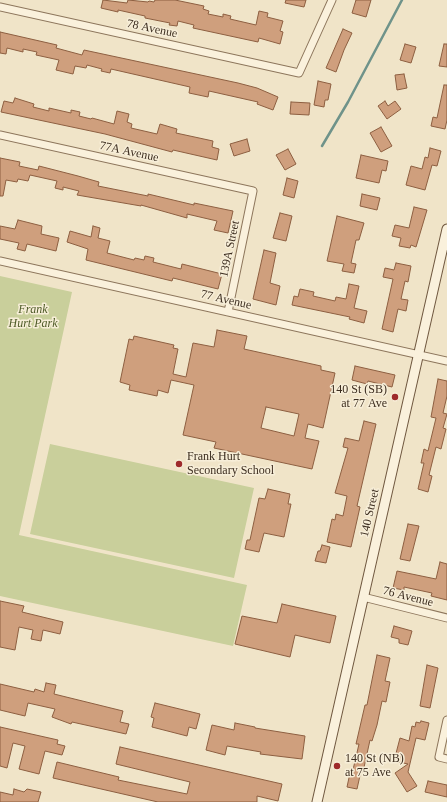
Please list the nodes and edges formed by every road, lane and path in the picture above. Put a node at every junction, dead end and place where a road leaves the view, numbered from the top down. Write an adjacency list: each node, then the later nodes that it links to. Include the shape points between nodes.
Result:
1 (332, 0): 2 (street, 78 Avenue, via 299,73)
2 (0, 7)
3 (0, 135): 4 (street, 77A Avenue)
4 (253, 191): 7 (street, 139A Street)
5 (446, 234): 8 (main road, 140 Street)
6 (0, 261): 7 (street, 77 Avenue)
7 (228, 312): 8 (street, 77 Avenue)
8 (419, 354): 9 (street, 77 Avenue); 10 (main road, 140 Street)
9 (447, 361)
10 (364, 598): 11 (street, 76 Avenue); 14 (main road, 140 Street)
11 (447, 618)
12 (447, 720): 13 (street, via 438,757)
13 (447, 759)
14 (317, 802)

